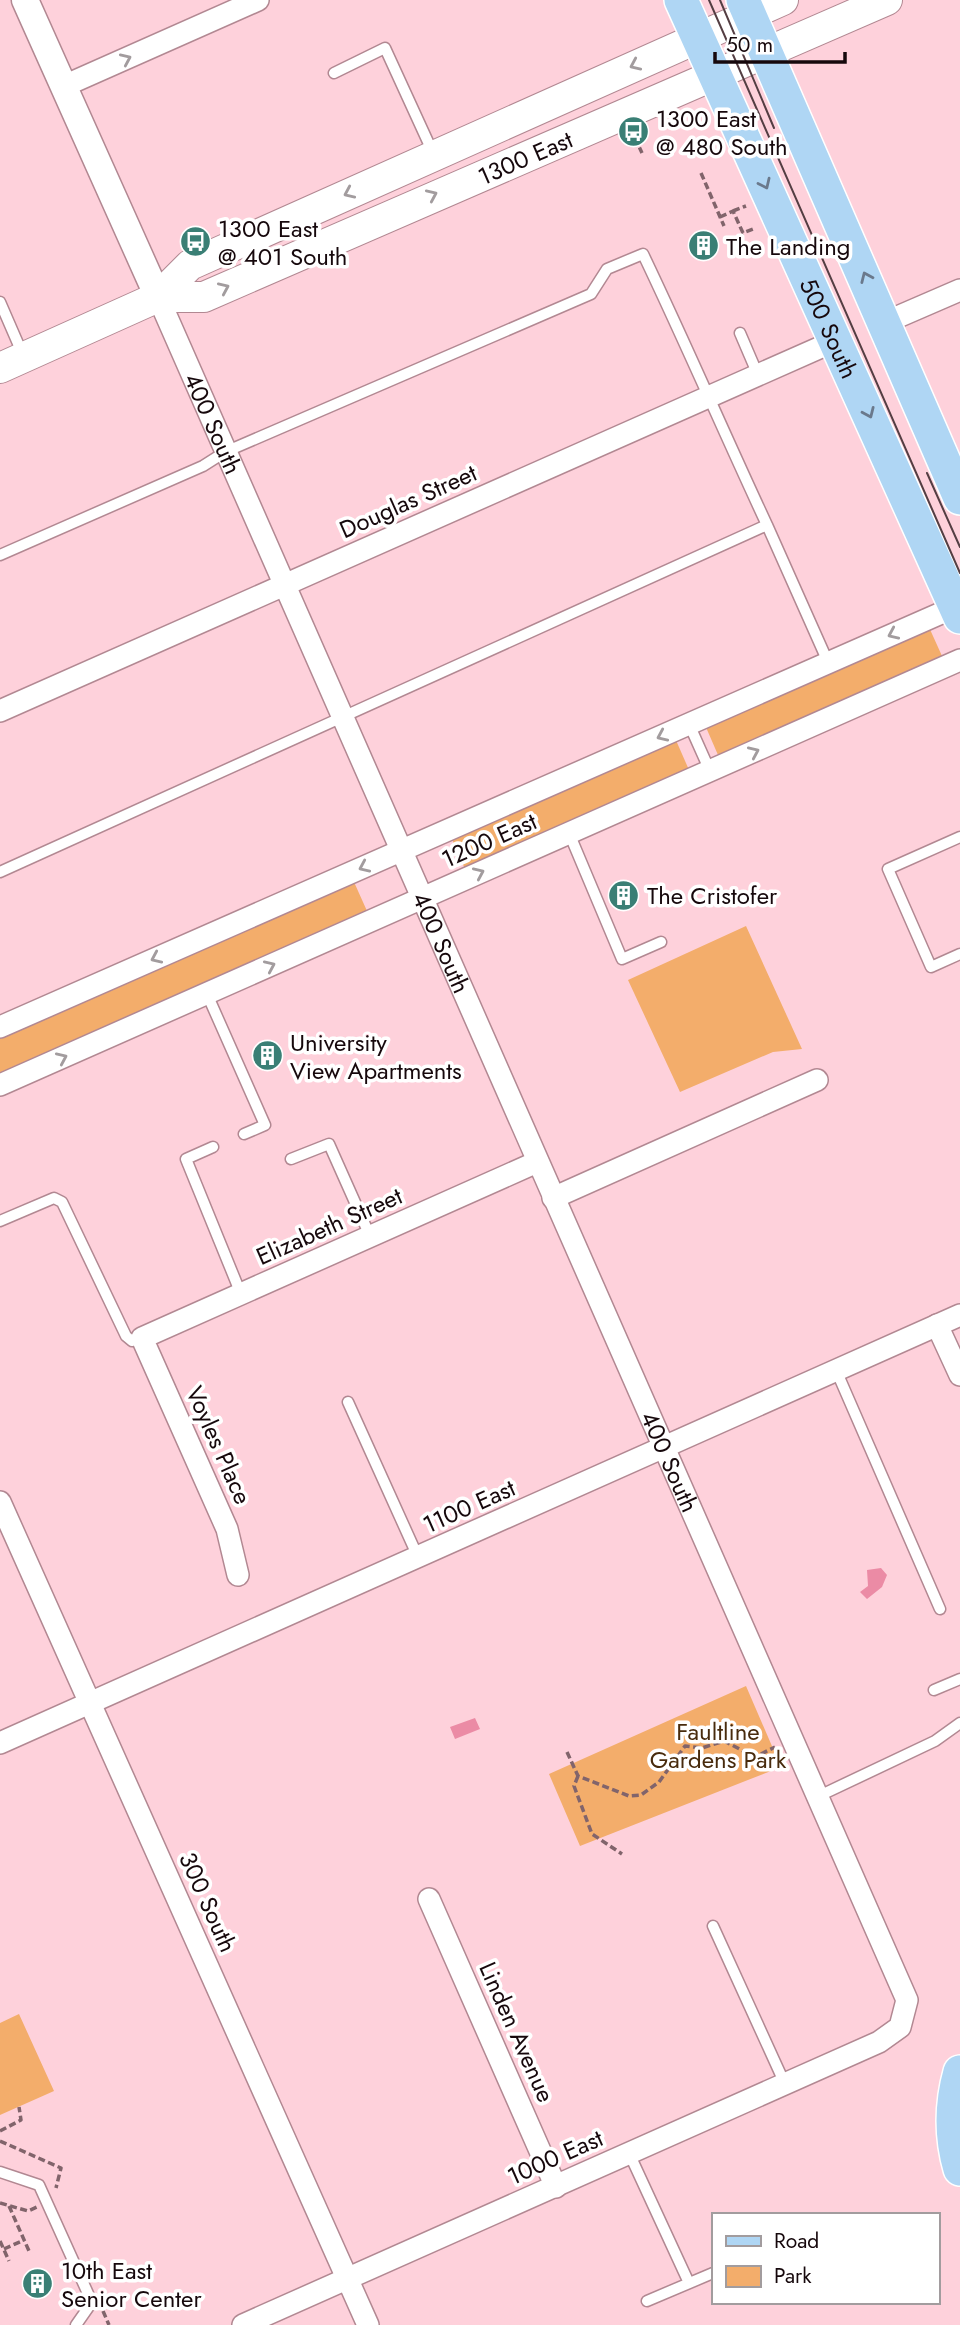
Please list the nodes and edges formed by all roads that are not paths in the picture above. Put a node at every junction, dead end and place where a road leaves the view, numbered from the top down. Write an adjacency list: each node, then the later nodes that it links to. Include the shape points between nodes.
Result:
1 (25, 0): 11 (street, 400 South)
2 (258, 0): 11 (street, one-way to 2)
3 (681, 0): 7 (main road, 500 South)
4 (783, 0): 6 (main road, 1300 East)
5 (887, 0): 8 (main road, 1300 East)
6 (746, 7): 7 (main road, 1300 East); 8 (main road, 500 South)
7 (698, 37): 10 (main road, 500 South); 12 (main road, 1300 East, one-way to 12)
8 (767, 53): 10 (main road, 1300 East); 16 (main road, 500 South, one-way to 8)
9 (334, 74): 12 (lane, via 385,48)
10 (715, 74): 14 (main road, 1300 East, one-way to 10, via 204,297); 18 (main road, 500 South, one-way to 18)
11 (64, 86): 14 (street, 400 South)
12 (434, 155): 14 (main road, 1300 East, one-way to 14, via 190,265)
13 (960, 290): 16 (street)
14 (158, 297): 19 (main road, 1300 East); 22 (street, 400 South)
15 (0, 302): 19 (lane)
16 (886, 322): 23 (main road, 500 South)
17 (740, 333): 20 (lane)
18 (837, 340): 20 (street, Douglas Street); 27 (main road, 500 South, one-way to 27)
19 (12, 363)
20 (758, 375): 21 (street, Douglas Street)
21 (709, 396): 22 (lane, via 643,254 607,269 591,294); 24 (lane); 26 (street, Douglas Street)
22 (225, 452): 25 (lane, via 203,466); 26 (street, 400 South)
23 (956, 480)
24 (766, 525): 29 (lane); 31 (lane)
25 (0, 555)
26 (284, 585): 30 (street, Douglas Street); 31 (street, 400 South)
27 (958, 612): 29 (street, 1200 East, one-way to 29)
28 (960, 660): 33 (street, 1200 East, one-way to 28)
29 (828, 662): 32 (street, 1200 East)
30 (0, 711)
31 (342, 718): 36 (street, 400 South); 37 (lane)
32 (689, 723): 33 (lane); 36 (street, 1200 East, one-way to 36)
33 (710, 771): 34 (street, 1200 East)
34 (569, 833): 38 (street, 1200 East, one-way to 34); 39 (lane, via 622,960)
35 (960, 837): 40 (lane, via 888,869 931,967)
36 (400, 851): 38 (street, 400 South); 42 (street, 1200 East, one-way to 42)
37 (0, 872)
38 (421, 899): 41 (street, 1200 East, one-way to 38); 48 (street, 400 South)
39 (661, 942)
40 (960, 954)
41 (207, 994): 44 (street, 1200 East, one-way to 41); 45 (lane, via 265,1125)
42 (0, 1027)
43 (817, 1080): 49 (street)
44 (0, 1085)
45 (244, 1134)
46 (213, 1147): 52 (lane, via 186,1159)
47 (291, 1159): 51 (lane, via 329,1144)
48 (537, 1162): 49 (street, 400 South); 51 (street, Elizabeth Street)
49 (553, 1198): 59 (street, 400 South)
50 (0, 1221): 55 (lane, via 54,1198 62,1202 126,1336 132,1341)
51 (370, 1237): 52 (street, Elizabeth Street)
52 (241, 1294): 55 (street, Elizabeth Street)
53 (960, 1315): 54 (street, 1100 East)
54 (937, 1325): 56 (street, 1100 East); 57 (street)
55 (142, 1338): 62 (street, Voyles Place, via 227,1529)
56 (836, 1370): 59 (street, 1100 East); 63 (lane)
57 (960, 1375)
58 (348, 1402): 61 (lane)
59 (663, 1448): 61 (street, 1100 East); 69 (street, 400 South)
60 (0, 1502): 66 (street, 300 South)
61 (418, 1558): 66 (street, 1100 East)
62 (238, 1576)
63 (940, 1609)
64 (960, 1679): 65 (lane)
65 (934, 1690)
66 (90, 1704): 68 (street, 1100 East); 80 (street, 300 South)
67 (960, 1723): 69 (lane, via 935,1741)
68 (0, 1743)
69 (819, 1796): 72 (street, 400 South, via 907,2000 900,2027)
70 (429, 1899): 78 (street, Linden Avenue)
71 (713, 1926): 74 (lane)
72 (889, 2036): 74 (street, 1000 East)
73 (960, 2072): 76 (main road, via 953,2105)
74 (785, 2084): 75 (street, 1000 East)
75 (629, 2153): 78 (street, 1000 East); 81 (lane)
76 (960, 2169)
77 (0, 2172): 83 (lane, via 39,2185 90,2298)
78 (556, 2187): 80 (street, 1000 East)
79 (712, 2273): 81 (lane)
80 (347, 2279): 84 (street, 1000 East); 85 (street, 300 South)
81 (689, 2283): 82 (lane)
82 (647, 2301)
83 (76, 2325)
84 (243, 2325)
85 (368, 2325)

